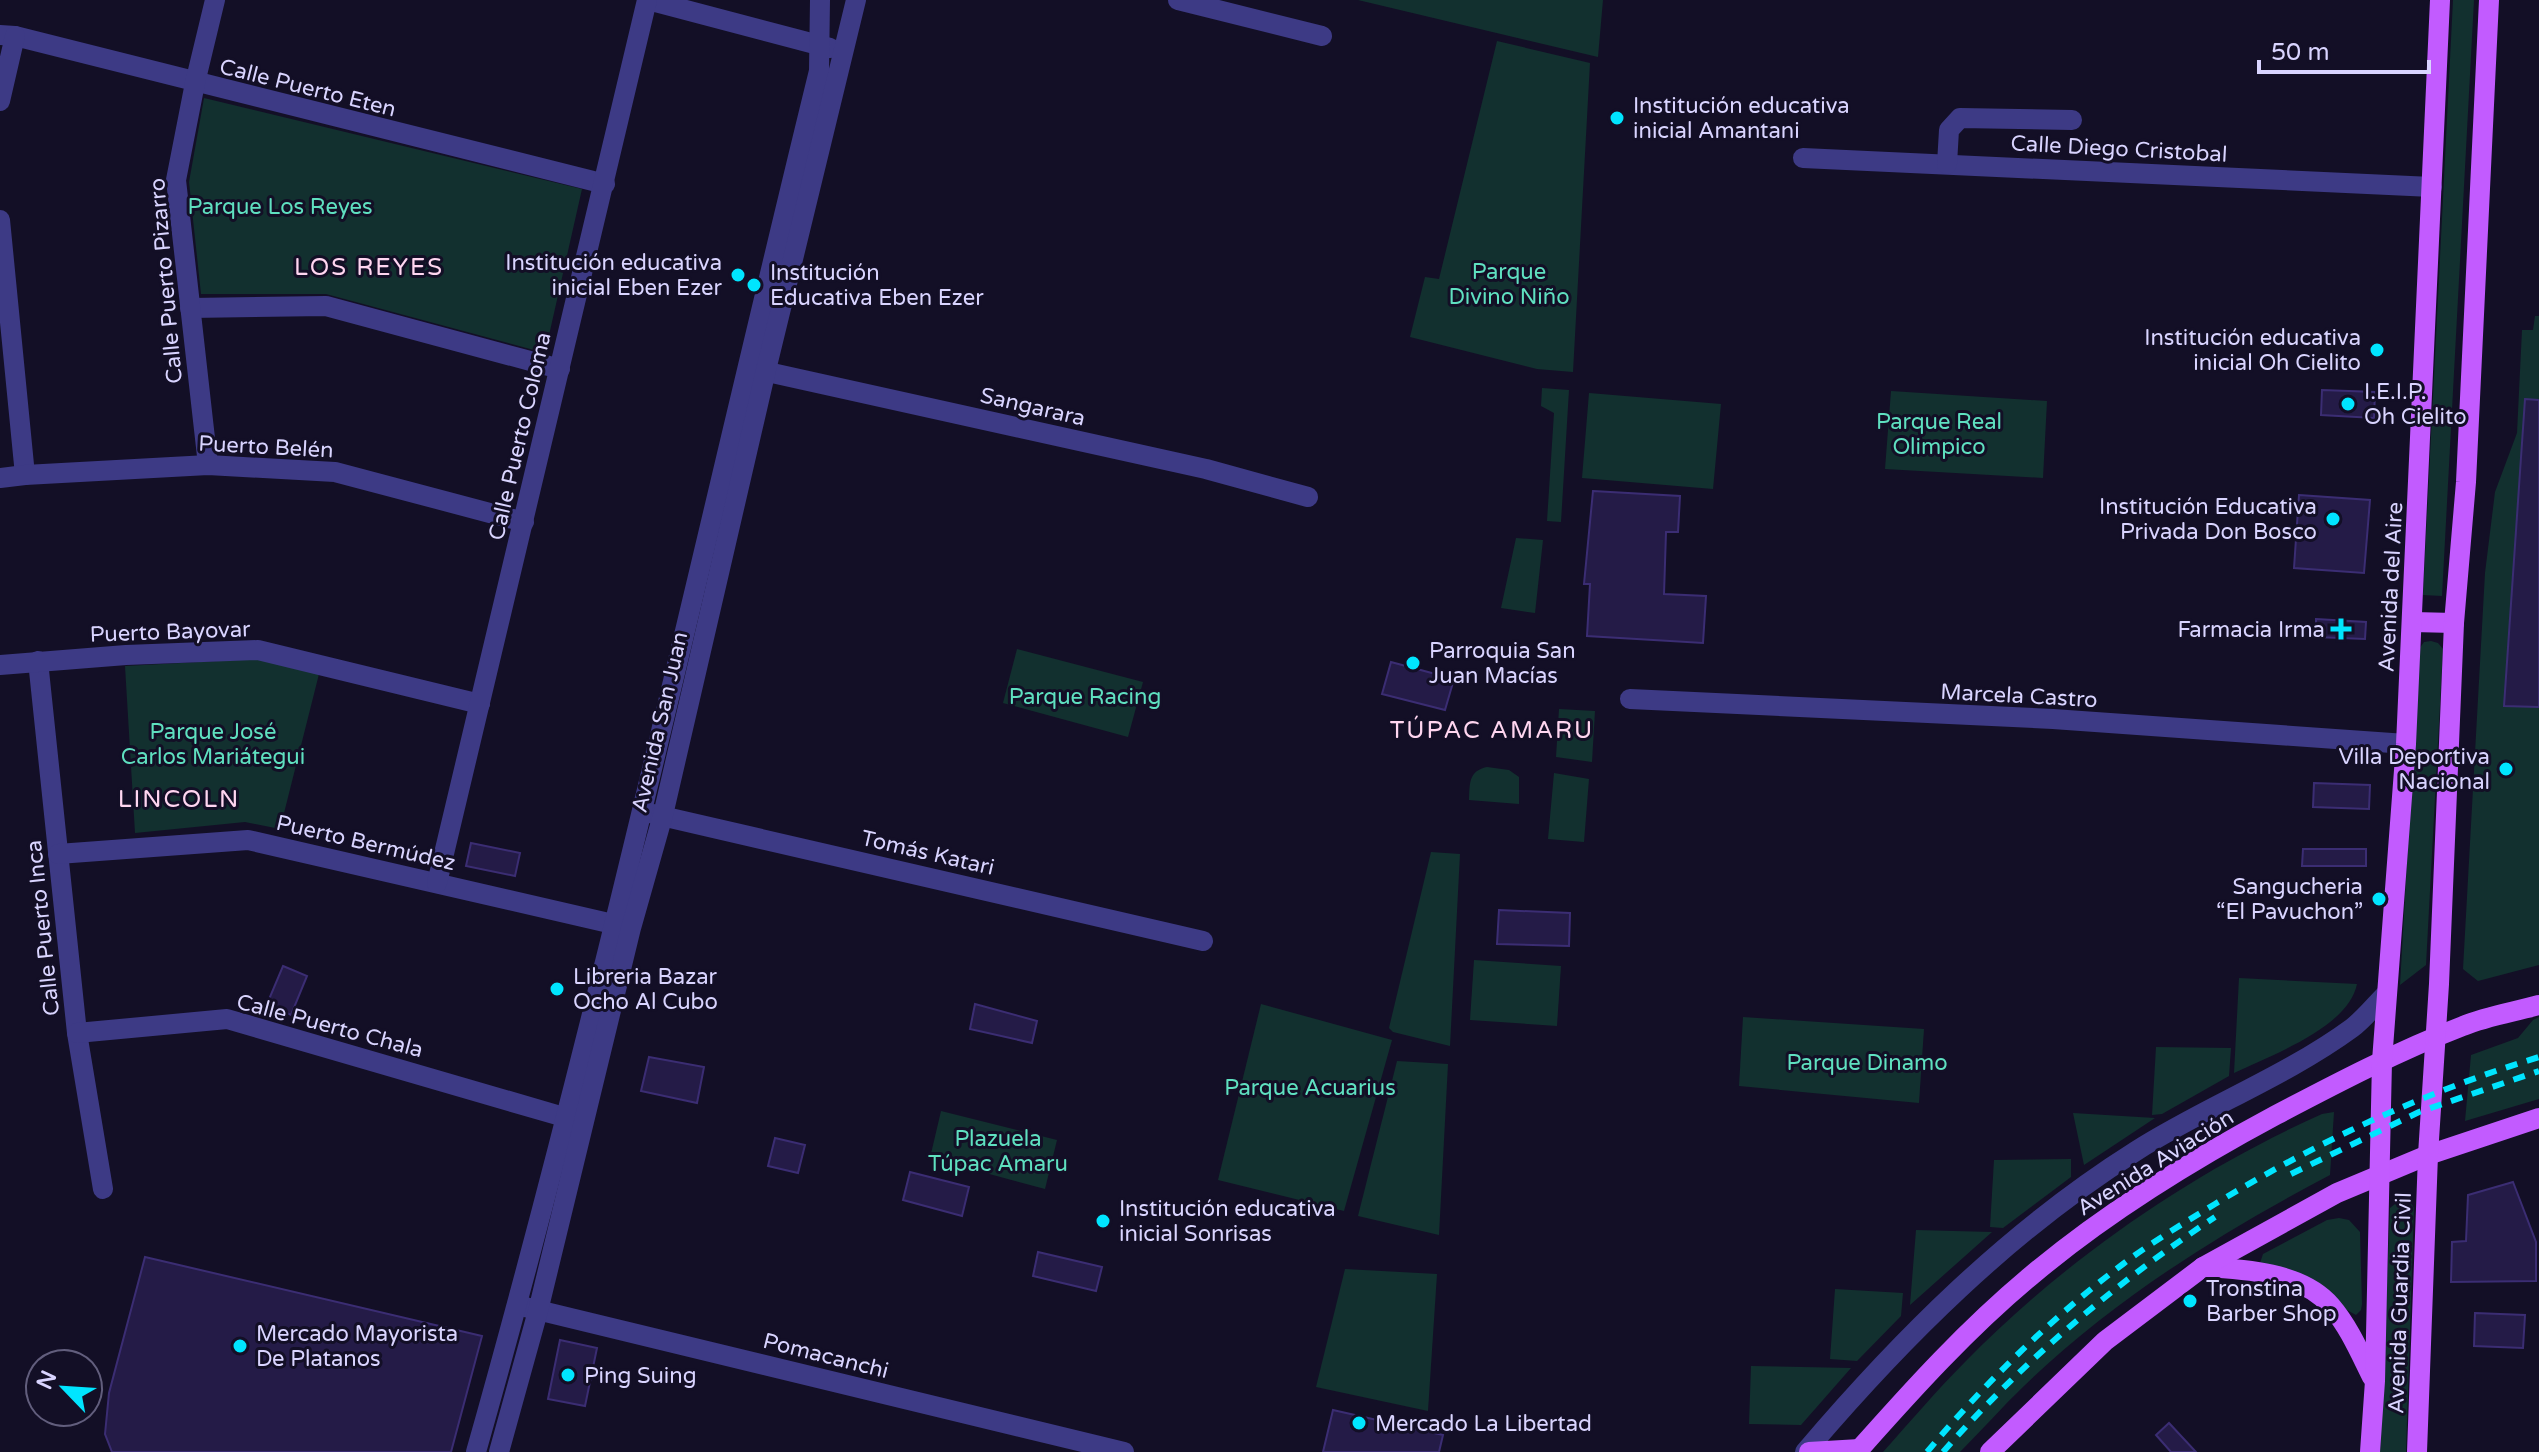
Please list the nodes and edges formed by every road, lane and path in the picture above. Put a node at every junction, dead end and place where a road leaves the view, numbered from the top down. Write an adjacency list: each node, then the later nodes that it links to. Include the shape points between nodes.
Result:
1 (215, 0): 12 (street, Calle Puerto Pizarro)
2 (648, 0): 10 (street); 17 (street, Calle Puerto Coloma)
3 (822, 0): 7 (street); 10 (street, Avenida San Juan)
4 (1178, 0): 9 (street)
5 (2440, 0): 18 (main road, Avenida del Aire)
6 (2489, 0): 29 (main road, via 2466,482)
7 (855, 4): 11 (street, Avenida San Juan)
8 (7, 36): 12 (street, Calle Puerto Eten); 13 (street)
9 (1322, 36)
10 (820, 45): 11 (street); 22 (street, Avenida San Juan, via 819,71)
11 (844, 52): 22 (street, Avenida San Juan)
12 (195, 83): 17 (street, Calle Puerto Eten); 20 (street, Calle Puerto Pizarro, via 176,180)
13 (0, 101)
14 (2072, 120): 16 (street, via 1960,118 1949,130)
15 (1803, 158): 16 (street, Calle Diego Cristobal)
16 (1947, 164): 18 (street, Calle Diego Cristobal)
17 (605, 184): 21 (street, Calle Puerto Coloma)
18 (2432, 187): 28 (main road, Avenida del Aire)
19 (0, 220): 24 (street)
20 (190, 308): 21 (street, via 326,306); 23 (street, Calle Puerto Pizarro)
21 (560, 369): 27 (street, Calle Puerto Coloma)
22 (756, 369): 26 (street, Sangarara, via 1206,469); 35 (street, Avenida San Juan); 36 (street, Avenida San Juan)
23 (208, 465): 24 (street, Puerto Belén); 27 (street, Puerto Belén, via 335,472)
24 (25, 475): 25 (street, Puerto Belén)
25 (0, 478)
26 (1308, 497)
27 (524, 522): 33 (street, Calle Puerto Coloma)
28 (2413, 622): 29 (main road); 34 (main road, Avenida del Aire)
29 (2454, 623): 44 (main road)
30 (38, 661): 31 (street, Puerto Bayovar); 33 (street, Puerto Bayovar, via 258,650); 37 (street, Calle Puerto Inca)
31 (0, 665)
32 (1630, 699): 34 (street, Marcela Castro, via 2053,719)
33 (480, 704): 38 (street, Calle Puerto Coloma)
34 (2406, 744): 41 (main road, Avenida del Aire)
35 (641, 813): 36 (street, Tomás Katari); 39 (street, Avenida San Juan)
36 (663, 815): 40 (street, Tomás Katari); 53 (street, Avenida San Juan)
37 (58, 854): 38 (street, Puerto Bermúdez, via 248,840); 43 (street, Calle Puerto Inca)
38 (437, 883): 39 (street, Puerto Bermúdez)
39 (613, 924): 46 (street, Avenida San Juan)
40 (1203, 941)
41 (2386, 994): 45 (main road, Avenida del Aire); 59 (street, Avenida Aviación, via 2324,1047 2135,1151 2016,1239 1866,1380)
42 (2539, 1005): 44 (main road, Avenida Aviación)
43 (77, 1033): 46 (street, Calle Puerto Chala, via 227,1019); 50 (street, Calle Puerto Inca)
44 (2435, 1038): 45 (main road, Avenida Aviación); 48 (main road)
45 (2382, 1061): 49 (main road, Avenida del Aire); 55 (main road, Avenida Aviación, via 2202,1155 2118,1209 1972,1329)
46 (564, 1117): 52 (street, Avenida San Juan)
47 (2539, 1118): 48 (main road)
48 (2428, 1155): 49 (main road); 62 (main road, Avenida Guardia Civil)
49 (2378, 1175): 51 (main road); 54 (main road, Avenida Guardia Civil)
50 (103, 1189)
51 (2203, 1267): 54 (main road, via 2271,1273 2315,1292 2344,1323); 60 (main road, via 2105,1341)
52 (517, 1305): 53 (street, Pomacanchi); 56 (street, Avenida San Juan)
53 (538, 1311): 57 (street, Avenida San Juan); 58 (street, Pomacanchi)
54 (2375, 1381): 61 (main road, Avenida Guardia Civil)
55 (1858, 1450): 59 (main road)
56 (476, 1452)
57 (499, 1452)
58 (1124, 1452)
59 (1807, 1452)
60 (1990, 1452)
61 (2370, 1452)
62 (2417, 1452)

